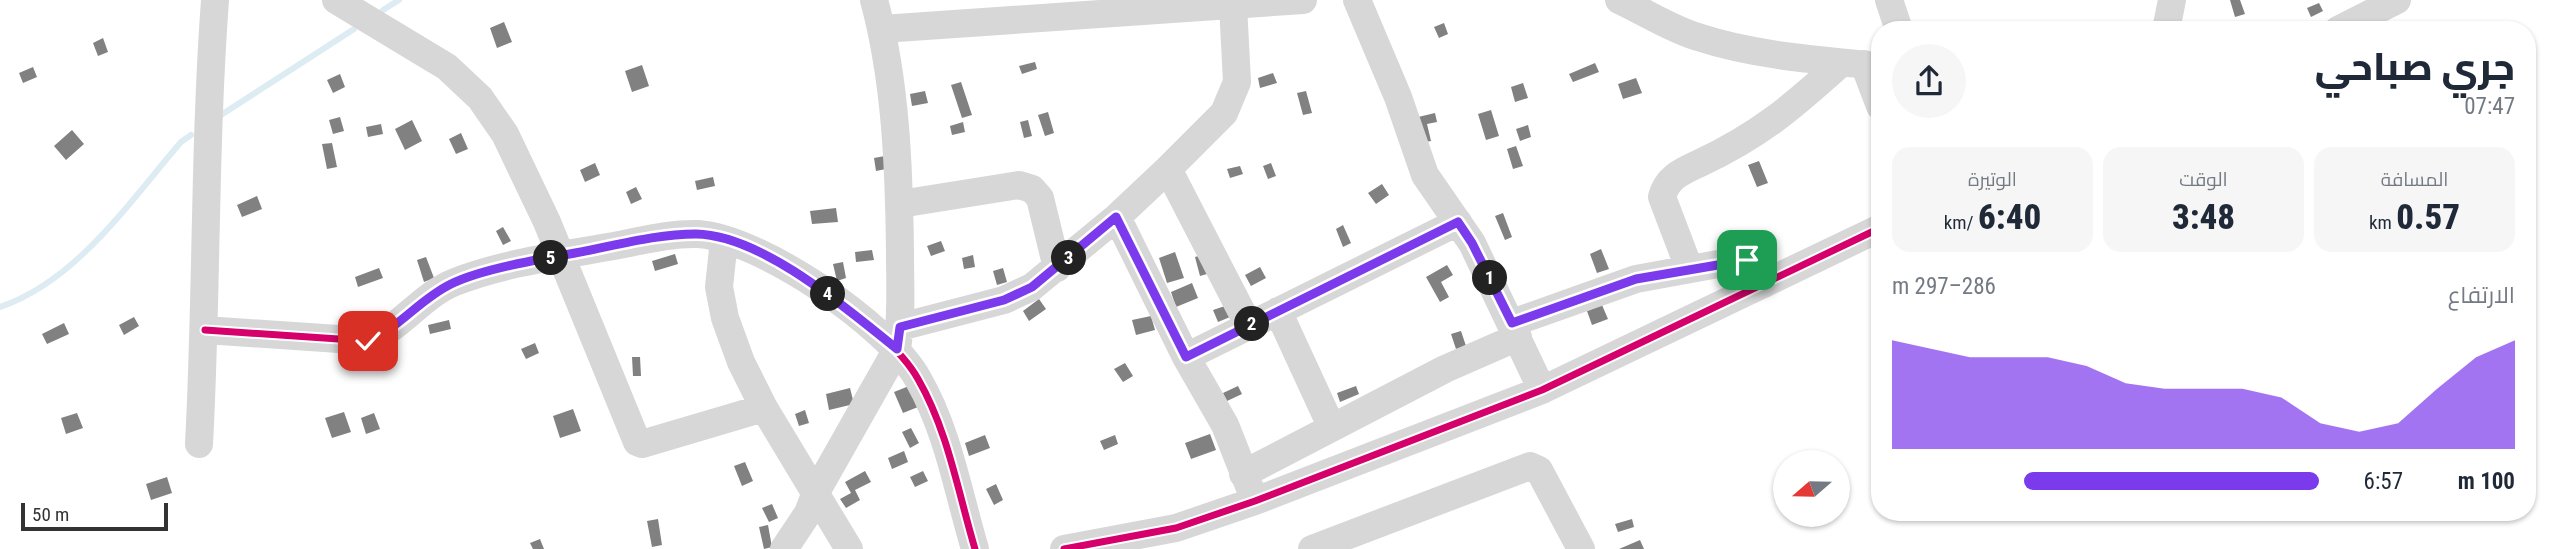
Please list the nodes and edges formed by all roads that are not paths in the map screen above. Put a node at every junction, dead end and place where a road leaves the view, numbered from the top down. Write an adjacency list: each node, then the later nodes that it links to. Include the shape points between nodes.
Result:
1 (215, 0): 31 (street, via 206,117)
2 (336, 0): 25 (street, via 447,67 480,98 506,134)
3 (874, 0): 16 (street)
4 (1303, 0): 10 (street)
5 (1357, 0): 22 (street, via 1425,175)
6 (1619, 0): 17 (street, via 1696,37 1764,53)
7 (1889, 0): 13 (street)
8 (2172, 0): 14 (street)
9 (2397, 0): 11 (street)
10 (1233, 5): 12 (street); 19 (street, via 1237,82 1224,113)
11 (2367, 7): 15 (street)
12 (1084, 8): 16 (street)
13 (1896, 21)
14 (2168, 21)
15 (2349, 21)
16 (882, 29): 20 (street)
17 (1861, 65): 18 (street); 27 (street, via 1745,142 1676,175 1665,186 1662,197)
18 (1871, 87)
19 (1168, 169): 21 (street); 30 (street)
20 (900, 204): 26 (street, via 1019,185 1032,189 1040,198); 33 (street)
21 (1116, 217): 26 (street); 34 (street)
22 (1458, 222): 29 (street); 32 (street)
23 (1871, 232): 28 (street)
24 (724, 240): 25 (street, via 699,234 671,236); 33 (street, via 779,262); 36 (street, via 719,287 725,318)
25 (560, 256): 31 (street, via 451,284 384,335 368,341); 36 (street, via 637,442)
26 (1056, 268): 33 (street, via 1032,287 1004,300)
27 (1689, 268): 28 (street, via 1747,260); 32 (street, via 1636,279)
28 (1764, 284): 35 (street)
29 (1278, 311): 30 (street); 37 (street)
30 (1249, 326): 34 (street)
31 (205, 330): 38 (street)
32 (1515, 330): 35 (street); 37 (street)
33 (898, 338): 40 (street); 44 (street, via 938,420)
34 (1186, 357): 39 (street, via 1225,425)
35 (1542, 390): 41 (street)
36 (764, 408): 40 (street)
37 (1331, 426): 39 (street)
38 (199, 444)
39 (1243, 474): 41 (street)
40 (816, 492): 42 (street); 43 (street)
41 (1255, 501): 45 (street, via 1176,528)
42 (784, 549)
43 (849, 549)
44 (975, 549)
45 (1064, 549)
46 (1312, 549): 47 (street, via 1530,466 1539,470)
47 (1581, 549)

